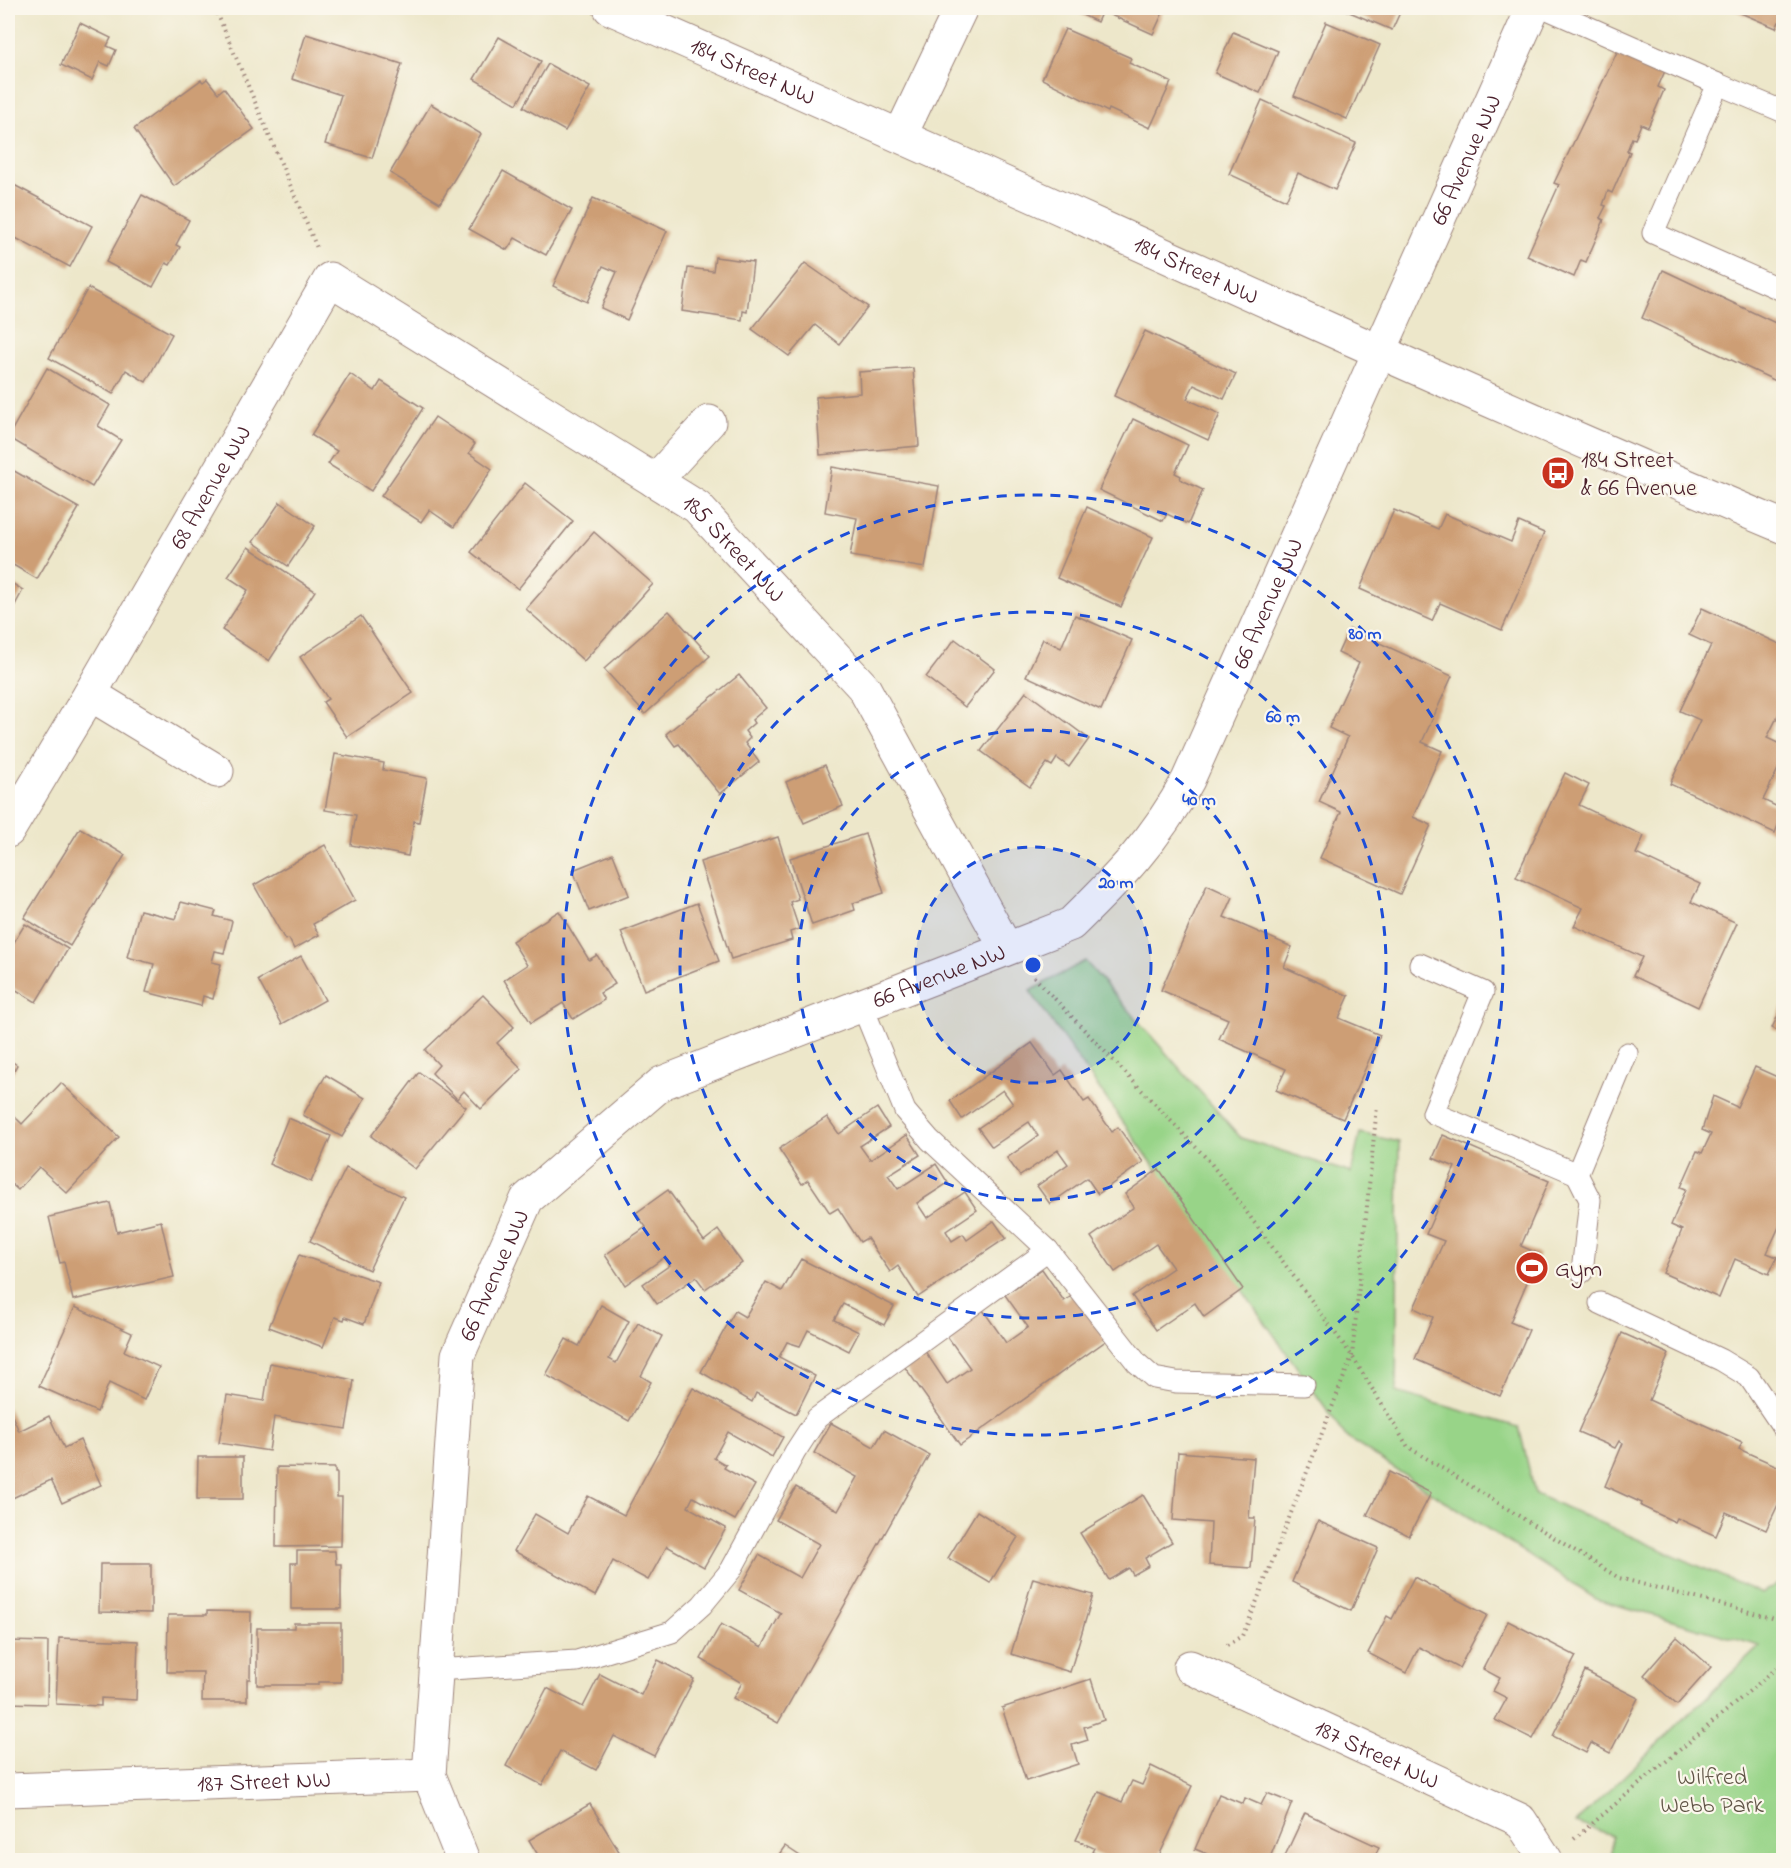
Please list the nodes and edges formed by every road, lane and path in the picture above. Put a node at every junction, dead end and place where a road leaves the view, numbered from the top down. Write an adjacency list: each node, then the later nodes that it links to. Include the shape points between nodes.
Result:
1 (215, 8): 9 (path)
2 (610, 8): 8 (street, 184 Street NW)
3 (962, 8): 8 (street)
4 (1533, 8): 11 (street, 66 Avenue NW)
5 (1545, 8): 6 (lane)
6 (1718, 84): 7 (lane); 10 (lane, via 1653,233)
7 (1784, 112)
8 (901, 134): 11 (street, 184 Street NW)
9 (330, 279): 13 (street, 185 Street NW); 15 (street, 68 Avenue NW)
10 (1784, 291)
11 (1381, 352): 14 (street, 184 Street NW); 18 (street, 66 Avenue NW, via 1167,819 1112,884 1071,924)
12 (709, 422): 13 (street)
13 (655, 481): 18 (street, 185 Street NW, via 696,507 864,688)
14 (1784, 526)
15 (90, 694): 16 (street); 17 (street, 68 Avenue NW)
16 (217, 771)
17 (8, 831)
18 (1006, 948): 20 (street, 66 Avenue NW); 28 (path, via 1210,1162 1352,1356 1408,1447 1619,1578)
19 (1420, 964): 22 (lane, via 1483,992 1433,1113)
20 (862, 1005): 23 (lane, via 905,1111 930,1140); 31 (street, 66 Avenue NW, via 662,1083 527,1199 458,1355)
21 (1627, 1053): 22 (lane)
22 (1577, 1174): 24 (lane, via 1590,1200)
23 (1048, 1250): 26 (lane, via 1137,1363 1154,1378); 31 (lane, via 817,1418 731,1570 702,1605 672,1632 577,1661)
24 (1582, 1272)
25 (1600, 1304): 27 (lane, via 1722,1360 1749,1377)
26 (1304, 1385)
27 (1784, 1429)
28 (1784, 1621)
29 (1784, 1662): 34 (path)
30 (1190, 1666): 34 (street, 187 Street NW, via 1520,1820)
31 (436, 1670): 32 (street, 66 Avenue NW)
32 (429, 1775): 33 (street, 187 Street NW); 35 (street)
33 (8, 1790)
34 (1556, 1853)
35 (464, 1860)

